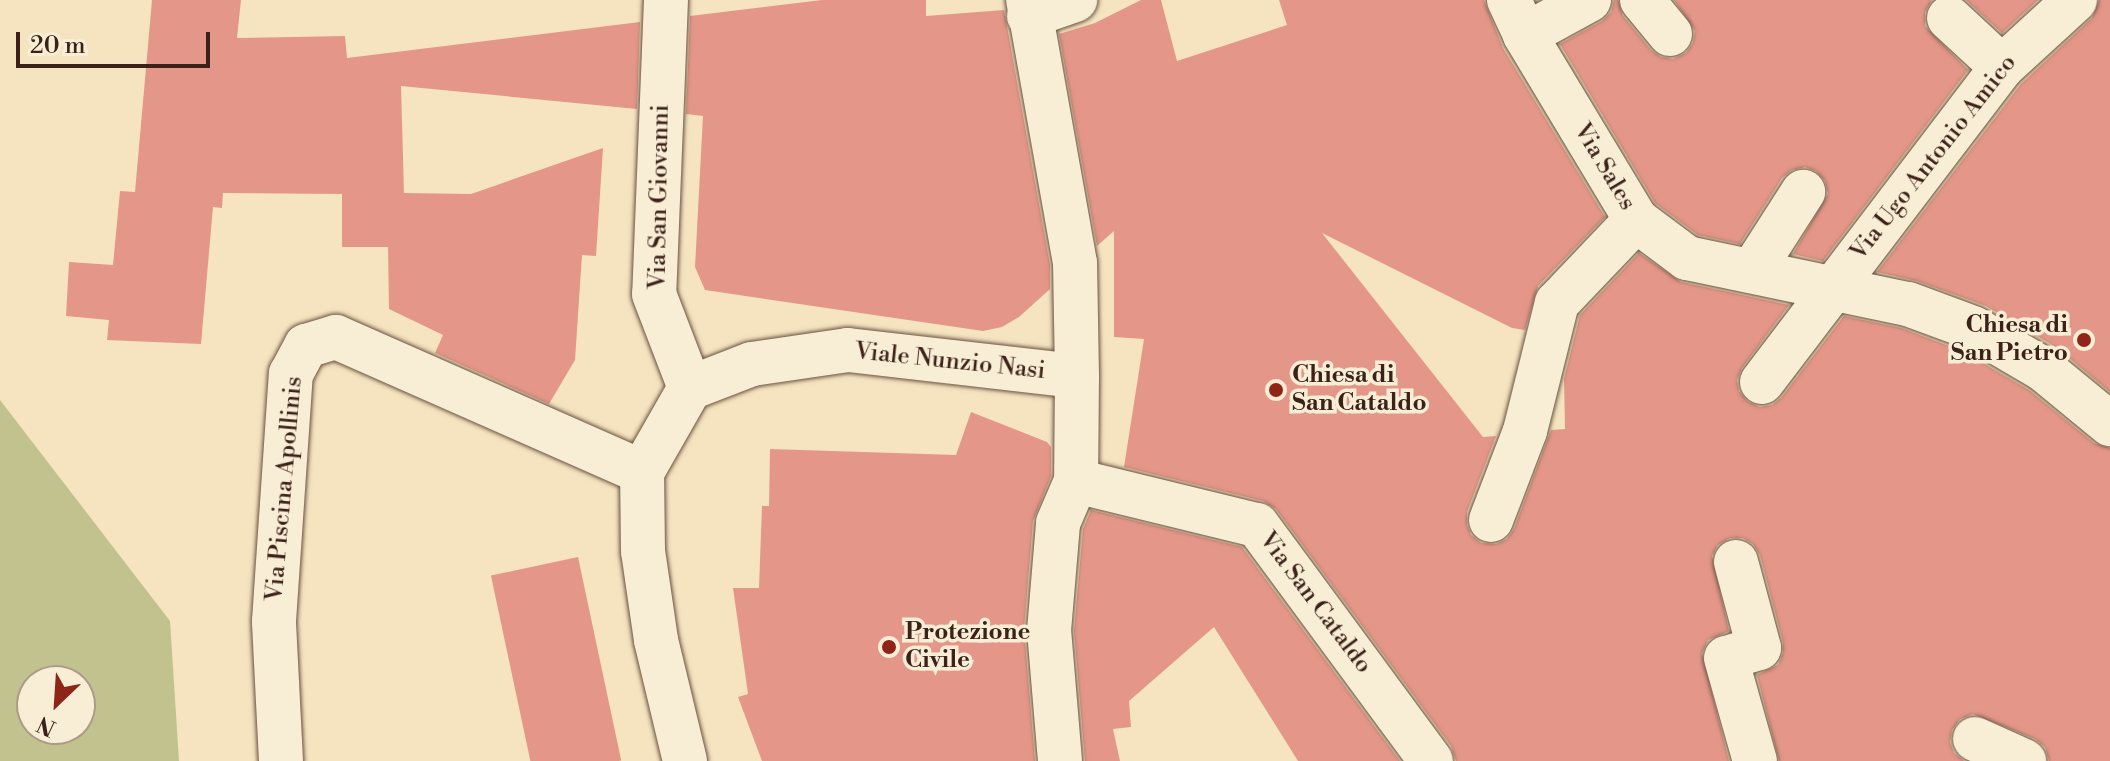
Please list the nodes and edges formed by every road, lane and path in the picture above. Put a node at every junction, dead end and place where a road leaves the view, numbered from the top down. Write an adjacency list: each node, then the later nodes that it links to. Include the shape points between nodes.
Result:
1 (666, 0): 17 (street, Via San Giovanni, via 654,294)
2 (1075, 0): 6 (street)
3 (1589, 0): 7 (street)
4 (1642, 0): 9 (street)
5 (2075, 0): 10 (street, Via Ugo Antonio Amico)
6 (1029, 8): 15 (street, via 1075,263)
7 (1517, 18): 12 (street, Via Sales)
8 (1949, 18): 10 (street)
9 (1670, 34)
10 (2002, 67): 14 (street, Via Ugo Antonio Amico)
11 (1803, 192): 13 (street)
12 (1636, 220): 13 (street, Via Sales, via 1687,258); 21 (street, via 1557,303 1525,431)
13 (1753, 270): 14 (street, Via Sales)
14 (1832, 287): 16 (street); 18 (street, Via Sales, via 1908,304 1973,328 2043,369)
15 (1077, 376): 17 (street, Viale Nunzio Nasi, via 848,350 752,364); 20 (street)
16 (1762, 382)
17 (690, 388): 19 (street)
18 (2110, 424)
19 (642, 472): 24 (street, Via Piscina Apollinis, via 336,337 306,346 291,374 274,621); 25 (street, via 643,551 656,640)
20 (1076, 481): 26 (street, via 1058,523 1049,631); 27 (street, Via San Cataldo, via 1257,525)
21 (1491, 520)
22 (1736, 562): 28 (street, via 1759,648 1726,658)
23 (1975, 739): 29 (street)
24 (281, 761)
25 (685, 761)
26 (1060, 761)
27 (1431, 761)
28 (1755, 761)
29 (2024, 761)

